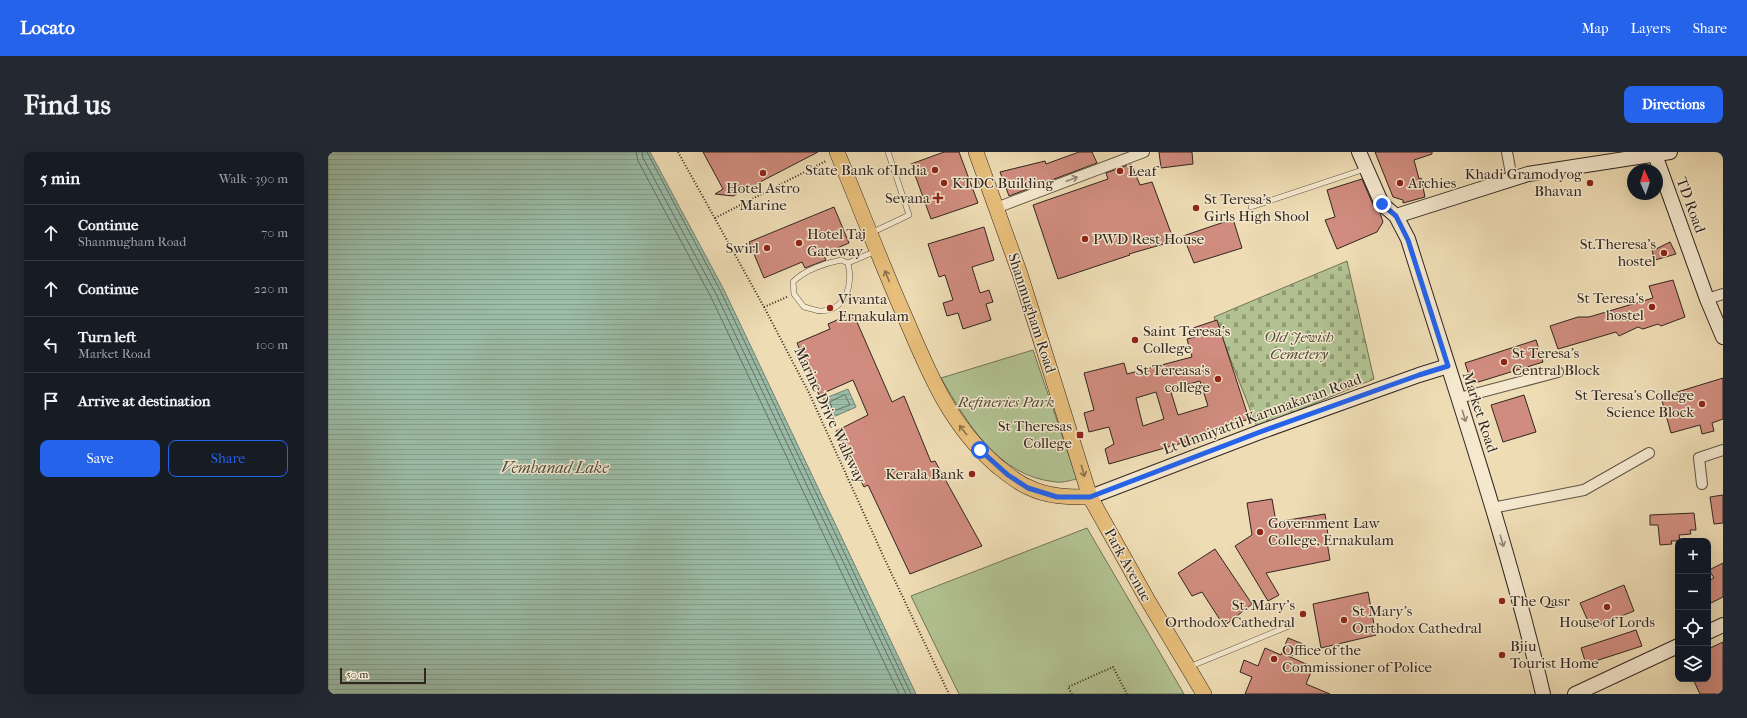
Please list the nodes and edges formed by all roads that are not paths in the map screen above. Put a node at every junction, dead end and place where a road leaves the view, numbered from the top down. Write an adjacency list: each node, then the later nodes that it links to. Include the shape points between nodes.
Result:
1 (888, 152): 14 (lane, via 909,215)
2 (976, 152): 12 (main road, Shanmugham Road)
3 (1144, 152): 12 (street, one-way to 3)
4 (1359, 152): 9 (street, Market Road)
5 (1507, 152): 10 (street)
6 (1670, 152): 7 (street)
7 (1655, 153): 10 (street, via 1528,174); 18 (street, TD Road)
8 (838, 154): 14 (main road)
9 (1366, 169): 11 (lane); 13 (street, Market Road, via 1382,204)
10 (1512, 179): 13 (street)
11 (1251, 207)
12 (996, 208): 26 (main road, Shanmugham Road, one-way to 26)
13 (1396, 216): 20 (street, Market Road, via 1408,240)
14 (870, 233): 15 (main road)
15 (877, 251): 16 (lane); 26 (main road, one-way to 15, via 1057,497 1028,488 1008,475 980,450 959,425 936,388)
16 (848, 263): 16 (lane, via 850,286 845,298 835,307 822,311 804,307 794,294 793,282 798,276 832,262 841,260)
17 (1723, 294): 18 (street)
18 (1708, 299): 19 (street, TD Road)
19 (1723, 337)
20 (1448, 366): 22 (street, Market Road); 26 (street, Lt Unniyattil Karunakaran Road, via 1260,432)
21 (1558, 372): 22 (street)
22 (1459, 398): 27 (street, Market Road, one-way to 27)
23 (1723, 450): 25 (street, via 1699,458)
24 (1648, 453): 27 (street, via 1584,490)
25 (1702, 484)
26 (1090, 497): 32 (main road, Park Avenue)
27 (1492, 508): 34 (street, Market Road, one-way to 34, via 1527,624)
28 (1723, 625): 30 (street)
29 (1289, 626): 32 (lane)
30 (1711, 631)
31 (1675, 647): 35 (street)
32 (1188, 668): 33 (main road, Park Avenue)
33 (1204, 694)
34 (1543, 694)
35 (1575, 694)

